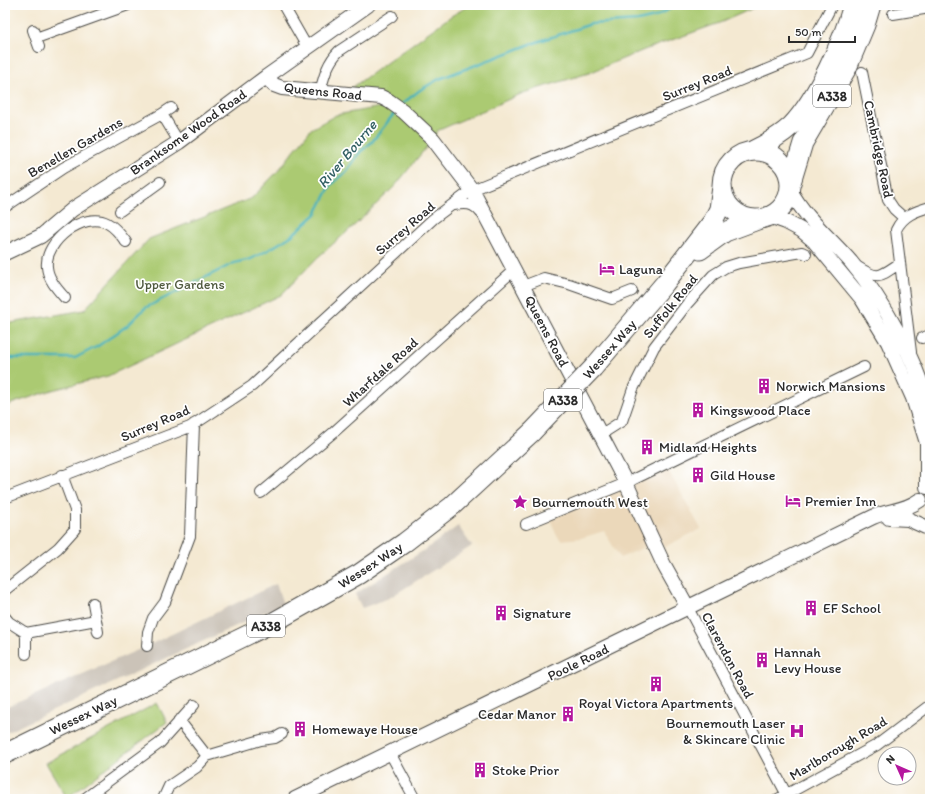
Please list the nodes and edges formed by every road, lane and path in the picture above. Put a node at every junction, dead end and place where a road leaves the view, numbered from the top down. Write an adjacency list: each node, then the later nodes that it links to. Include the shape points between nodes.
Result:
1 (128, 5): 10 (street)
2 (283, 5): 11 (street)
3 (368, 5): 11 (street, Branksome Wood Road)
4 (832, 5): 22 (street, Surrey Road, via 807,53)
5 (854, 5): 18 (highway, A338, via 830,64 804,109 779,136)
6 (871, 5): 21 (highway, A338, via 847,68 803,143)
7 (930, 8): 8 (street)
8 (896, 12)
9 (392, 16): 14 (street, via 379,30 332,58)
10 (36, 38)
11 (307, 48): 13 (street, Branksome Wood Road)
12 (862, 72): 28 (street, Cambridge Road, via 888,200)
13 (266, 77): 14 (street, Queens Road, via 274,85 282,88); 17 (street, Branksome Wood Road)
14 (320, 92): 22 (street, Queens Road, via 381,97 399,108 433,139)
15 (171, 108): 16 (street, Benellen Gardens)
16 (162, 114): 17 (street); 25 (street, Benellen Gardens, via 63,168)
17 (179, 142): 31 (street, Branksome Wood Road, via 73,209 41,236)
18 (752, 151): 20 (highway, via 740,155 730,163 724,174); 21 (highway, via 765,152 779,160 787,170)
19 (160, 182): 26 (street)
20 (722, 187): 27 (highway, via 726,201 736,212 745,217); 36 (highway, Wessex Way, via 719,209 713,221)
21 (790, 188): 27 (highway, via 788,197 780,209); 33 (street, via 805,213)
22 (472, 190): 23 (street, Surrey Road); 29 (street, Queens Road)
23 (454, 205): 29 (street, Queens Road, via 473,204); 43 (street, Surrey Road, via 433,219 253,385)
24 (930, 206): 28 (street)
25 (5, 207)
26 (120, 211)
27 (765, 217): 36 (highway, Wessex Way, via 716,237); 47 (street, via 786,222 801,230 814,241 862,299 888,342 913,398 927,443)
28 (904, 218): 34 (street, via 896,230)
29 (490, 225): 35 (street, Queens Road)
30 (126, 242): 39 (street, via 112,226 97,220 82,221 64,233 51,249 46,266 51,279)
31 (5, 253)
32 (806, 254): 44 (street, Suffolk Road, via 802,252 739,263 713,275 654,347 633,389 622,421)
33 (851, 262): 34 (street, via 872,275 880,276); 40 (street, via 883,309)
34 (900, 264): 40 (street)
35 (514, 269): 37 (street, Queens Road); 48 (street, Wharfdale Road, via 334,432)
36 (665, 283): 68 (highway, Wessex Way / A338, bridge, via 593,368 532,432 452,506 371,566 289,613)
37 (523, 286): 38 (street, via 544,278 612,299); 44 (street, Queens Road)
38 (632, 291)
39 (65, 298)
40 (912, 362): 42 (street)
41 (864, 367): 46 (street)
42 (930, 409)
43 (194, 424): 45 (street, Surrey Road); 61 (street, via 190,536 165,602 153,618)
44 (600, 435): 46 (street, Queens Road)
45 (62, 475): 49 (street, Surrey Road); 54 (street, via 75,510 75,528 58,548)
46 (626, 483): 51 (street); 56 (street, Queens Road)
47 (928, 485): 50 (street)
48 (261, 493)
49 (5, 498)
50 (920, 500): 52 (street, Poole Road, via 911,507 884,512); 53 (street, via 921,516)
51 (526, 524)
52 (861, 524): 53 (street, Poole Road, via 894,517 917,522); 56 (street, Poole Road)
53 (930, 529)
54 (5, 590)
55 (93, 603): 58 (street)
56 (688, 608): 67 (street, Poole Road); 70 (street, Clarendon Road)
57 (5, 617): 60 (street)
58 (96, 620): 59 (street); 60 (street)
59 (98, 632)
60 (26, 633): 62 (street)
61 (147, 646)
62 (26, 654)
63 (194, 705): 65 (street)
64 (930, 705): 70 (street, Marlborough Road, via 877,745)
65 (180, 720): 69 (street); 71 (street, via 160,742)
66 (282, 734): 69 (street)
67 (390, 753): 73 (street, Poole Road); 74 (street)
68 (5, 754)
69 (208, 756): 72 (street, via 197,767 169,786)
70 (785, 798)
71 (84, 799)
72 (164, 799)
73 (295, 799)
74 (414, 799)

